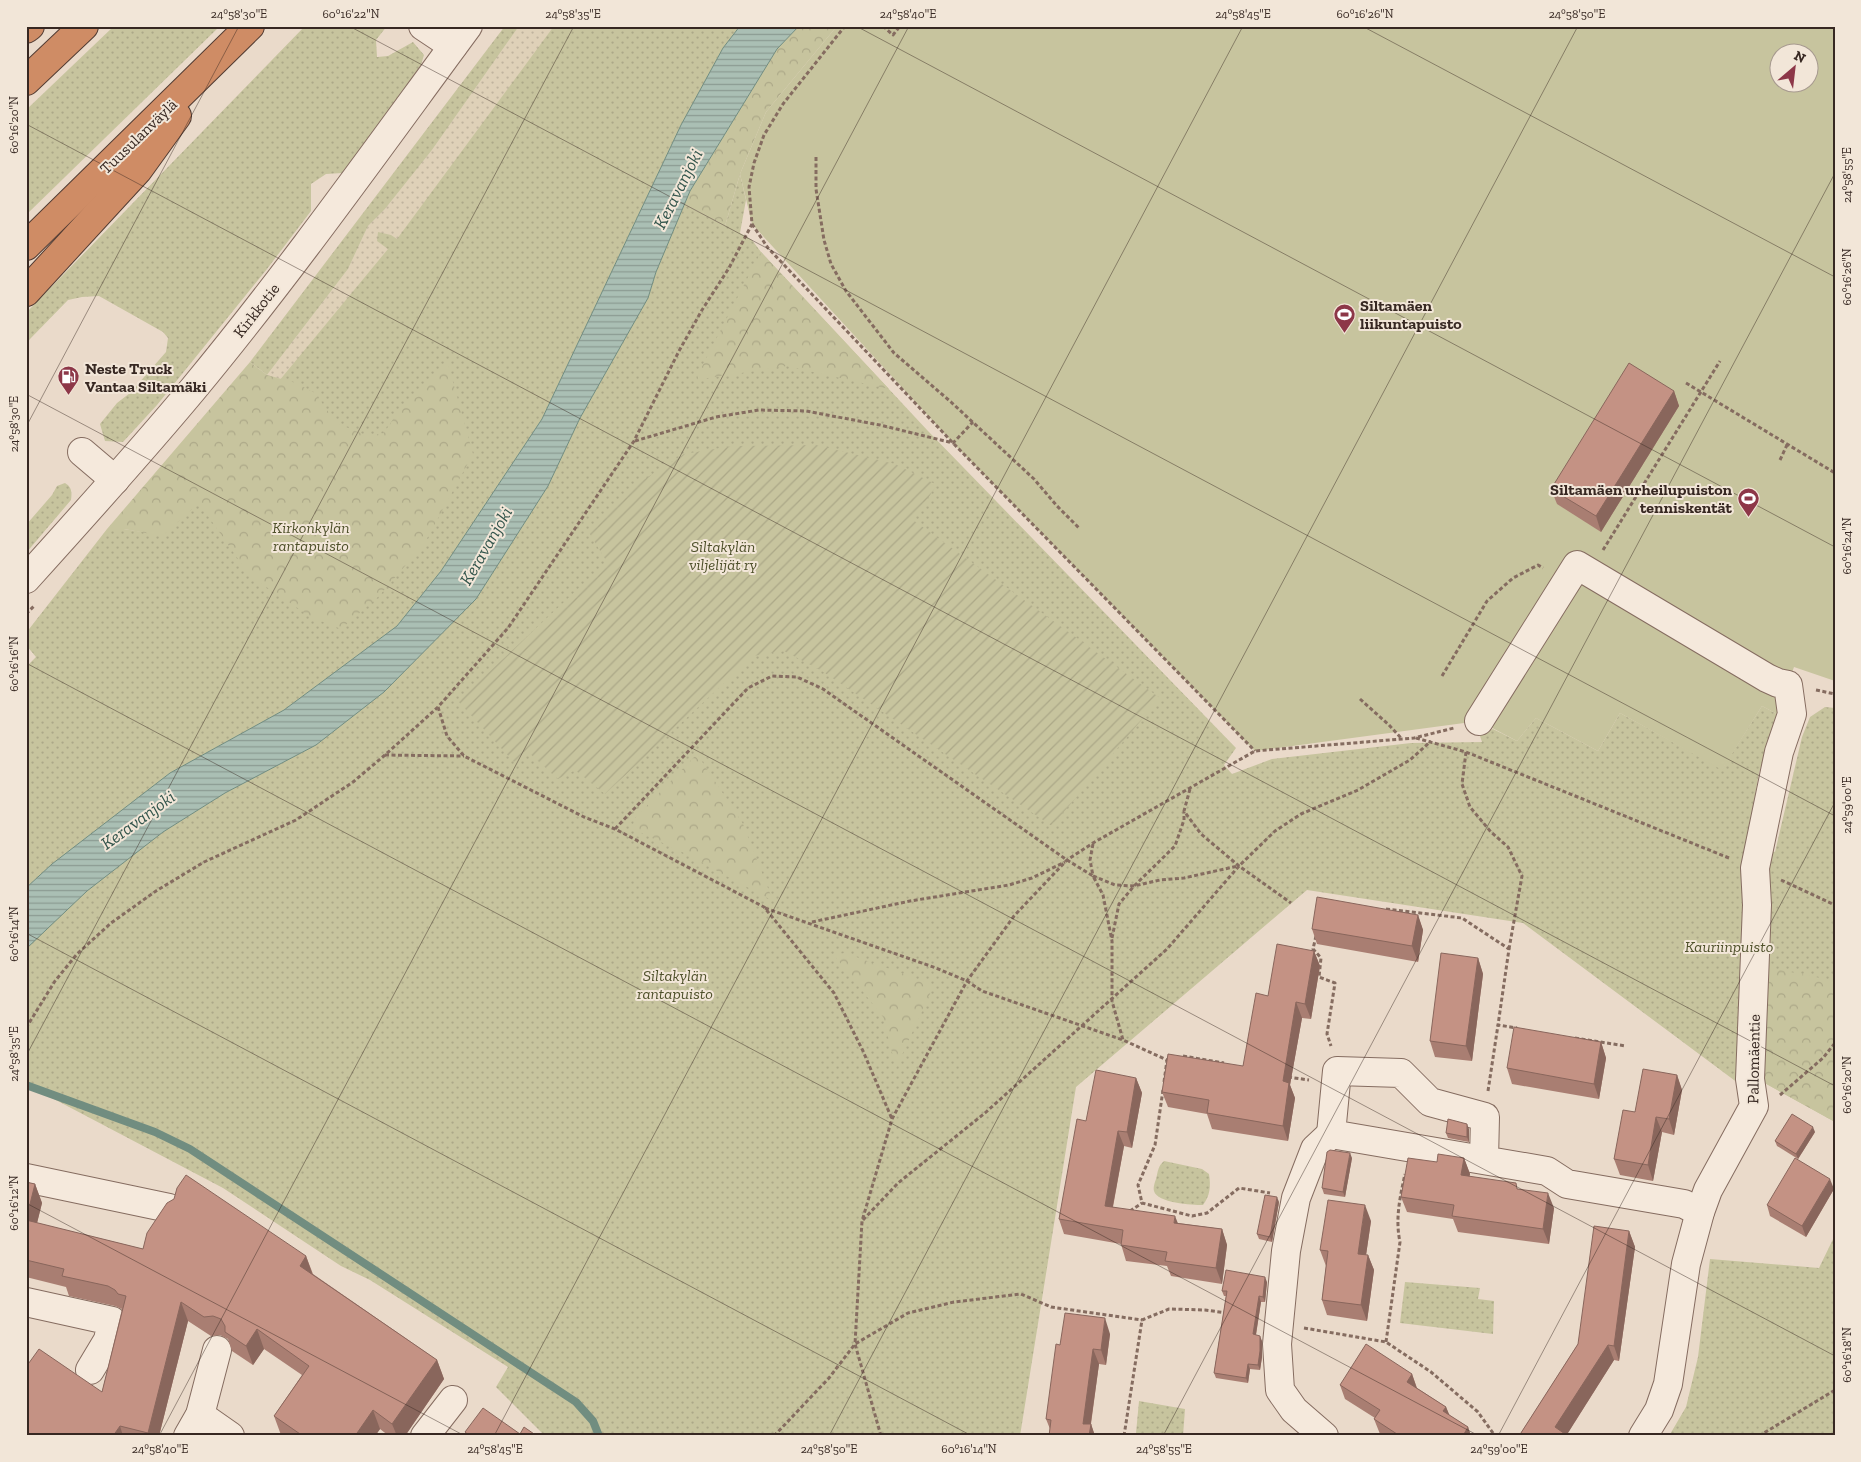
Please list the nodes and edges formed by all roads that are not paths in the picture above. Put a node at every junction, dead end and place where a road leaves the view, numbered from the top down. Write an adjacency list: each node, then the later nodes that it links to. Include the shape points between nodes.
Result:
1 (30, 26): 5 (highway)
2 (84, 26): 8 (highway)
3 (250, 26): 7 (highway, Tuusulanväylä)
4 (423, 26): 6 (street)
5 (26, 29)
6 (461, 36): 12 (street, Kirkkotie, via 267,297)
7 (224, 52): 9 (highway, Tuusulanväylä); 10 (highway, via 138,170)
8 (26, 81)
9 (26, 246)
10 (26, 292)
11 (82, 452): 12 (street)
12 (115, 480): 13 (street, Kirkkotie)
13 (26, 578)
14 (1479, 721): 19 (street, Pallomäentie, via 1579,577 1767,678 1788,685 1792,714 1779,752 1755,868 1757,905 1750,1079 1754,1106 1708,1190)
15 (1331, 1134): 16 (street); 16 (street, via 1337,1077 1401,1072 1430,1102 1485,1117); 27 (street, via 1315,1149 1296,1198 1286,1251 1277,1344 1280,1390 1294,1410)
16 (1484, 1160): 19 (street, via 1547,1171 1567,1184 1684,1204)
17 (26, 1178): 18 (street)
18 (169, 1208)
19 (1700, 1212): 28 (street, Pallomäentie, via 1686,1264 1668,1384 1659,1410)
20 (26, 1302): 22 (street, via 112,1321 108,1340)
21 (217, 1350): 24 (street)
22 (90, 1370)
23 (453, 1400): 26 (street)
24 (194, 1426): 25 (street)
25 (230, 1436)
26 (425, 1436)
27 (1323, 1436)
28 (1643, 1436)

